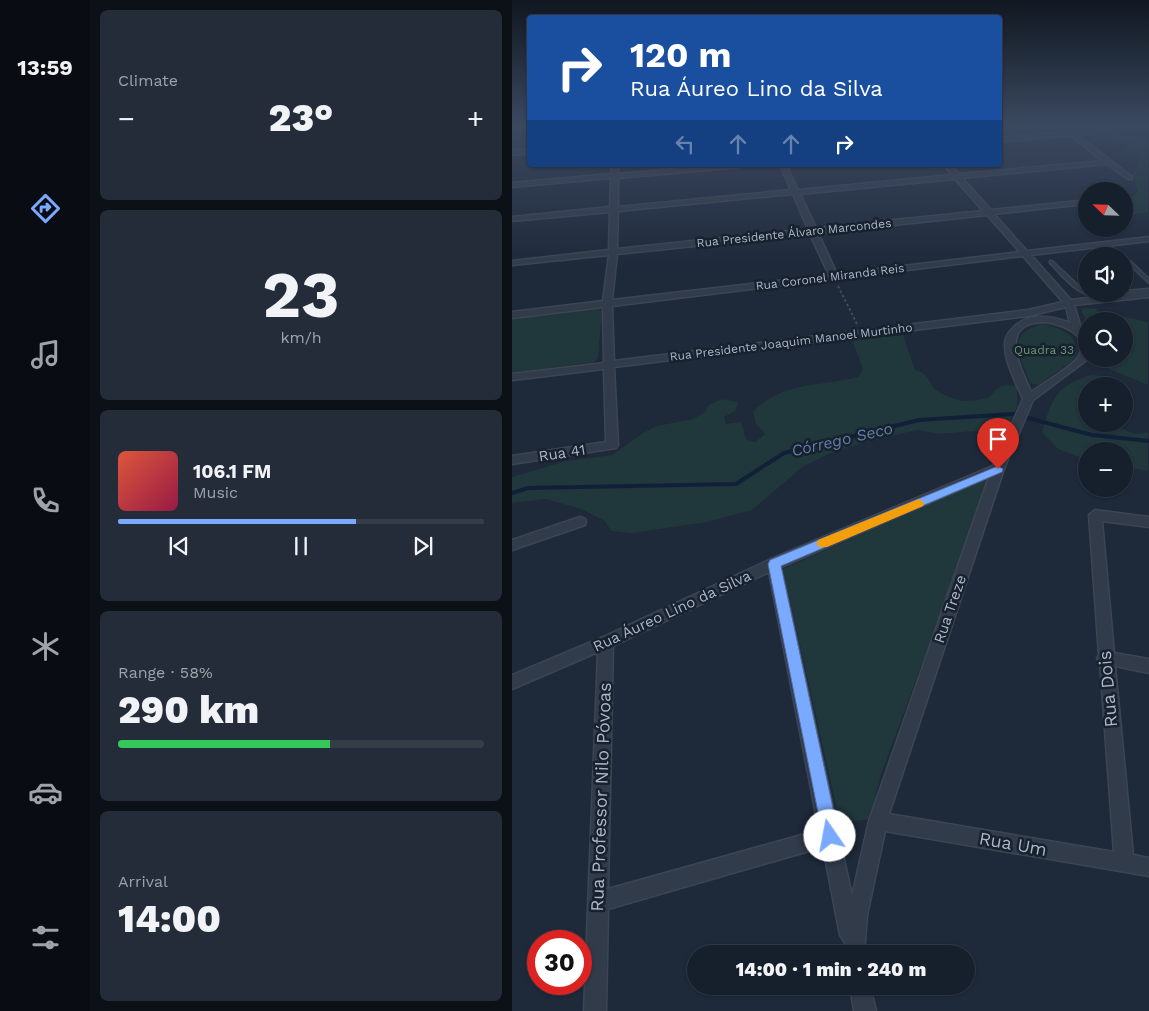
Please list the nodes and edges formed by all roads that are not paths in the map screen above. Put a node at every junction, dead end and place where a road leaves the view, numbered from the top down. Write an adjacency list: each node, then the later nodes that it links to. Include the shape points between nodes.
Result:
1 (614, 171): 7 (street)
2 (670, 171): 7 (street)
3 (786, 171): 11 (street)
4 (952, 171): 8 (street)
5 (1022, 171): 8 (street)
6 (1121, 171): 9 (street)
7 (614, 176): 10 (street); 13 (street)
8 (958, 178): 11 (street); 14 (street)
9 (1130, 178)
10 (512, 185)
11 (796, 193): 13 (street); 16 (street)
12 (1076, 203): 14 (street, Rua Presidente Álvaro Marcondes)
13 (614, 210): 15 (street); 18 (street)
14 (988, 212): 16 (street, Rua Presidente Álvaro Marcondes); 19 (street)
15 (512, 219)
16 (813, 231): 18 (street, Rua Presidente Álvaro Marcondes); 23 (street)
17 (1148, 239): 19 (street, Rua Coronel Miranda Reis)
18 (613, 253): 21 (street, Rua Presidente Álvaro Marcondes); 30 (street)
19 (1024, 254): 23 (street, Rua Coronel Miranda Reis); 29 (street)
20 (1051, 262): 25 (lane)
21 (512, 264)
22 (1133, 266): 24 (lane)
23 (834, 277): 30 (street, Rua Coronel Miranda Reis)
24 (1148, 282)
25 (1078, 288)
26 (1148, 290): 27 (lane)
27 (1133, 291)
28 (1148, 294): 29 (street, Rua Presidente Joaquim Manoel Murtinho)
29 (1070, 303): 32 (street, Rua Presidente Joaquim Manoel Murtinho); 33 (street)
30 (607, 304): 31 (street, Rua Coronel Miranda Reis); 35 (street)
31 (512, 315)
32 (1030, 316): 33 (street); 35 (street, Rua Presidente Joaquim Manoel Murtinho); 37 (street, via 1011,336 1010,347)
33 (1077, 328)
34 (1078, 363): 37 (street)
35 (609, 364): 36 (street, Rua Presidente Joaquim Manoel Murtinho); 38 (street, Rua 41, via 612,445)
36 (512, 377)
37 (1028, 402): 39 (street, Rua Treze)
38 (512, 460)
39 (998, 469): 43 (street, Rua Áureo Lino da Silva); 48 (street, Rua Treze)
40 (580, 522): 42 (street)
41 (1148, 522): 45 (street, Rua Dois, via 1094,515)
42 (512, 545)
43 (774, 564): 44 (street, Rua Áureo Lino da Silva); 49 (street)
44 (606, 642): 47 (street, Rua Áureo Lino da Silva); 52 (street, Rua Professor Nilo Póvoas)
45 (1105, 658): 46 (street); 50 (street, Rua Dois)
46 (1148, 666)
47 (512, 682)
48 (878, 822): 50 (street, Rua Um); 54 (street, Rua Treze, via 864,877)
49 (830, 836): 52 (street); 53 (street)
50 (1124, 863): 51 (street, Rua Um)
51 (1148, 867)
52 (598, 902): 56 (street, Rua Professor Nilo Póvoas)
53 (852, 945)
54 (854, 945)
55 (861, 995): 57 (street)
56 (595, 1011)
57 (864, 1011)

